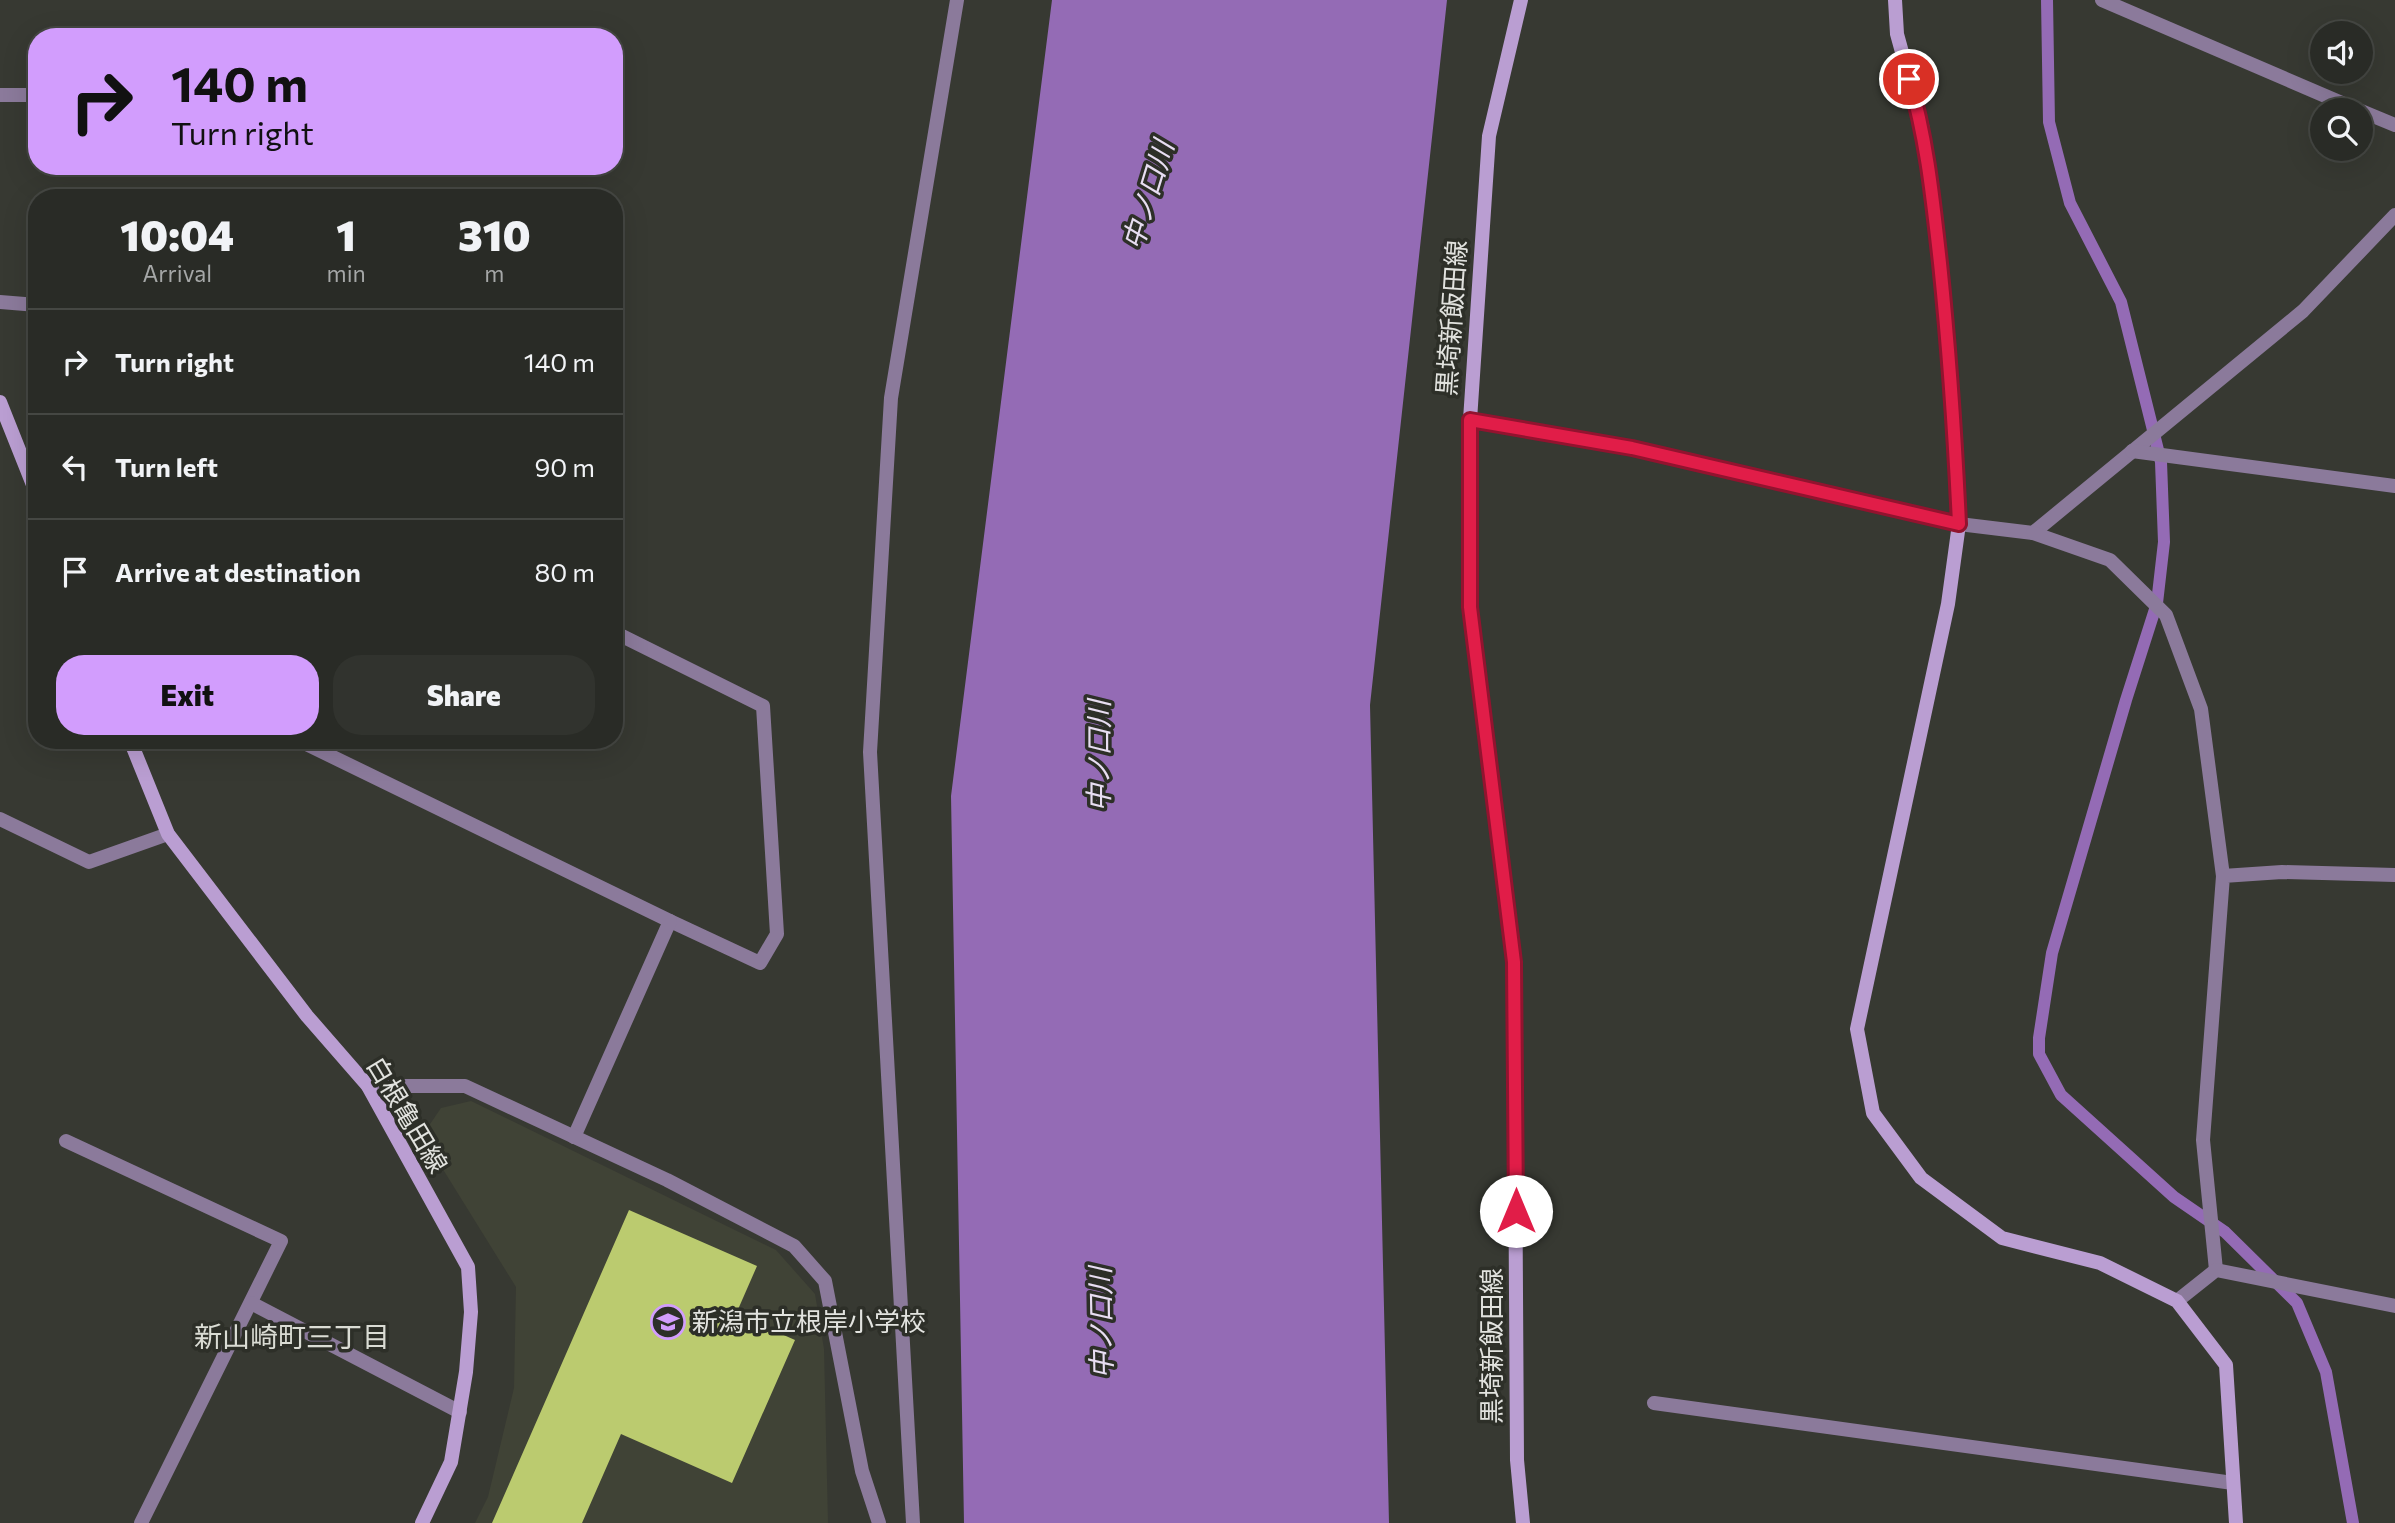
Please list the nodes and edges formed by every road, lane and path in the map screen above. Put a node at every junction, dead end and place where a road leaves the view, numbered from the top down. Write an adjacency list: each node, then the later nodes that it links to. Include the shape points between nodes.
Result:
1 (957, 0): 41 (street, via 891,398 870,752)
2 (1521, 0): 14 (main road, 黒埼新飯田線, via 1489,136)
3 (1895, 0): 18 (main road, via 1897,34 1922,125 1936,225)
4 (2102, 0): 7 (street)
5 (0, 95): 6 (street)
6 (28, 95)
7 (2329, 98)
8 (2373, 116): 9 (street)
9 (2395, 125)
10 (2395, 215): 15 (street, via 2303,311)
11 (0, 302): 12 (street)
12 (28, 304)
13 (0, 402): 16 (main road)
14 (1470, 420): 18 (street, via 1632,448); 42 (main road, 黒埼新飯田線, via 1470,607 1514,962 1517,1460)
15 (2133, 451): 17 (street); 19 (street)
16 (28, 472)
17 (2395, 486)
18 (1959, 524): 19 (street); 32 (main road, via 1948,604 1857,1029 1873,1113 1921,1178 2002,1238 2100,1264)
19 (2033, 533): 26 (street, via 2110,560 2166,615 2201,709)
20 (623, 636): 27 (street, via 763,706 778,934 760,963)
21 (134, 749): 24 (main road, 白根亀田線)
22 (316, 749): 27 (street)
23 (0, 820): 24 (street, via 89,862)
24 (167, 834): 28 (main road, 白根亀田線, via 307,1016)
25 (2395, 875): 26 (street, via 2282,872)
26 (2223, 876): 31 (street, via 2203,1140)
27 (670, 921): 29 (street)
28 (368, 1086): 29 (street, via 465,1086); 36 (main road, 白根亀田線, via 468,1267 471,1312)
29 (574, 1136): 40 (street, via 794,1246 825,1281 862,1471)
30 (66, 1141): 33 (street, via 281,1241)
31 (2216, 1270): 32 (street); 34 (street)
32 (2177, 1301): 37 (main road, via 2227,1365)
33 (251, 1303): 36 (street); 38 (street)
34 (2395, 1306)
35 (1654, 1403): 37 (street)
36 (460, 1412): 39 (main road, 白根亀田線, via 451,1462)
37 (2234, 1483): 43 (main road)
38 (141, 1523)
39 (422, 1523)
40 (879, 1523)
41 (914, 1523)
42 (1523, 1523)
43 (2236, 1523)

